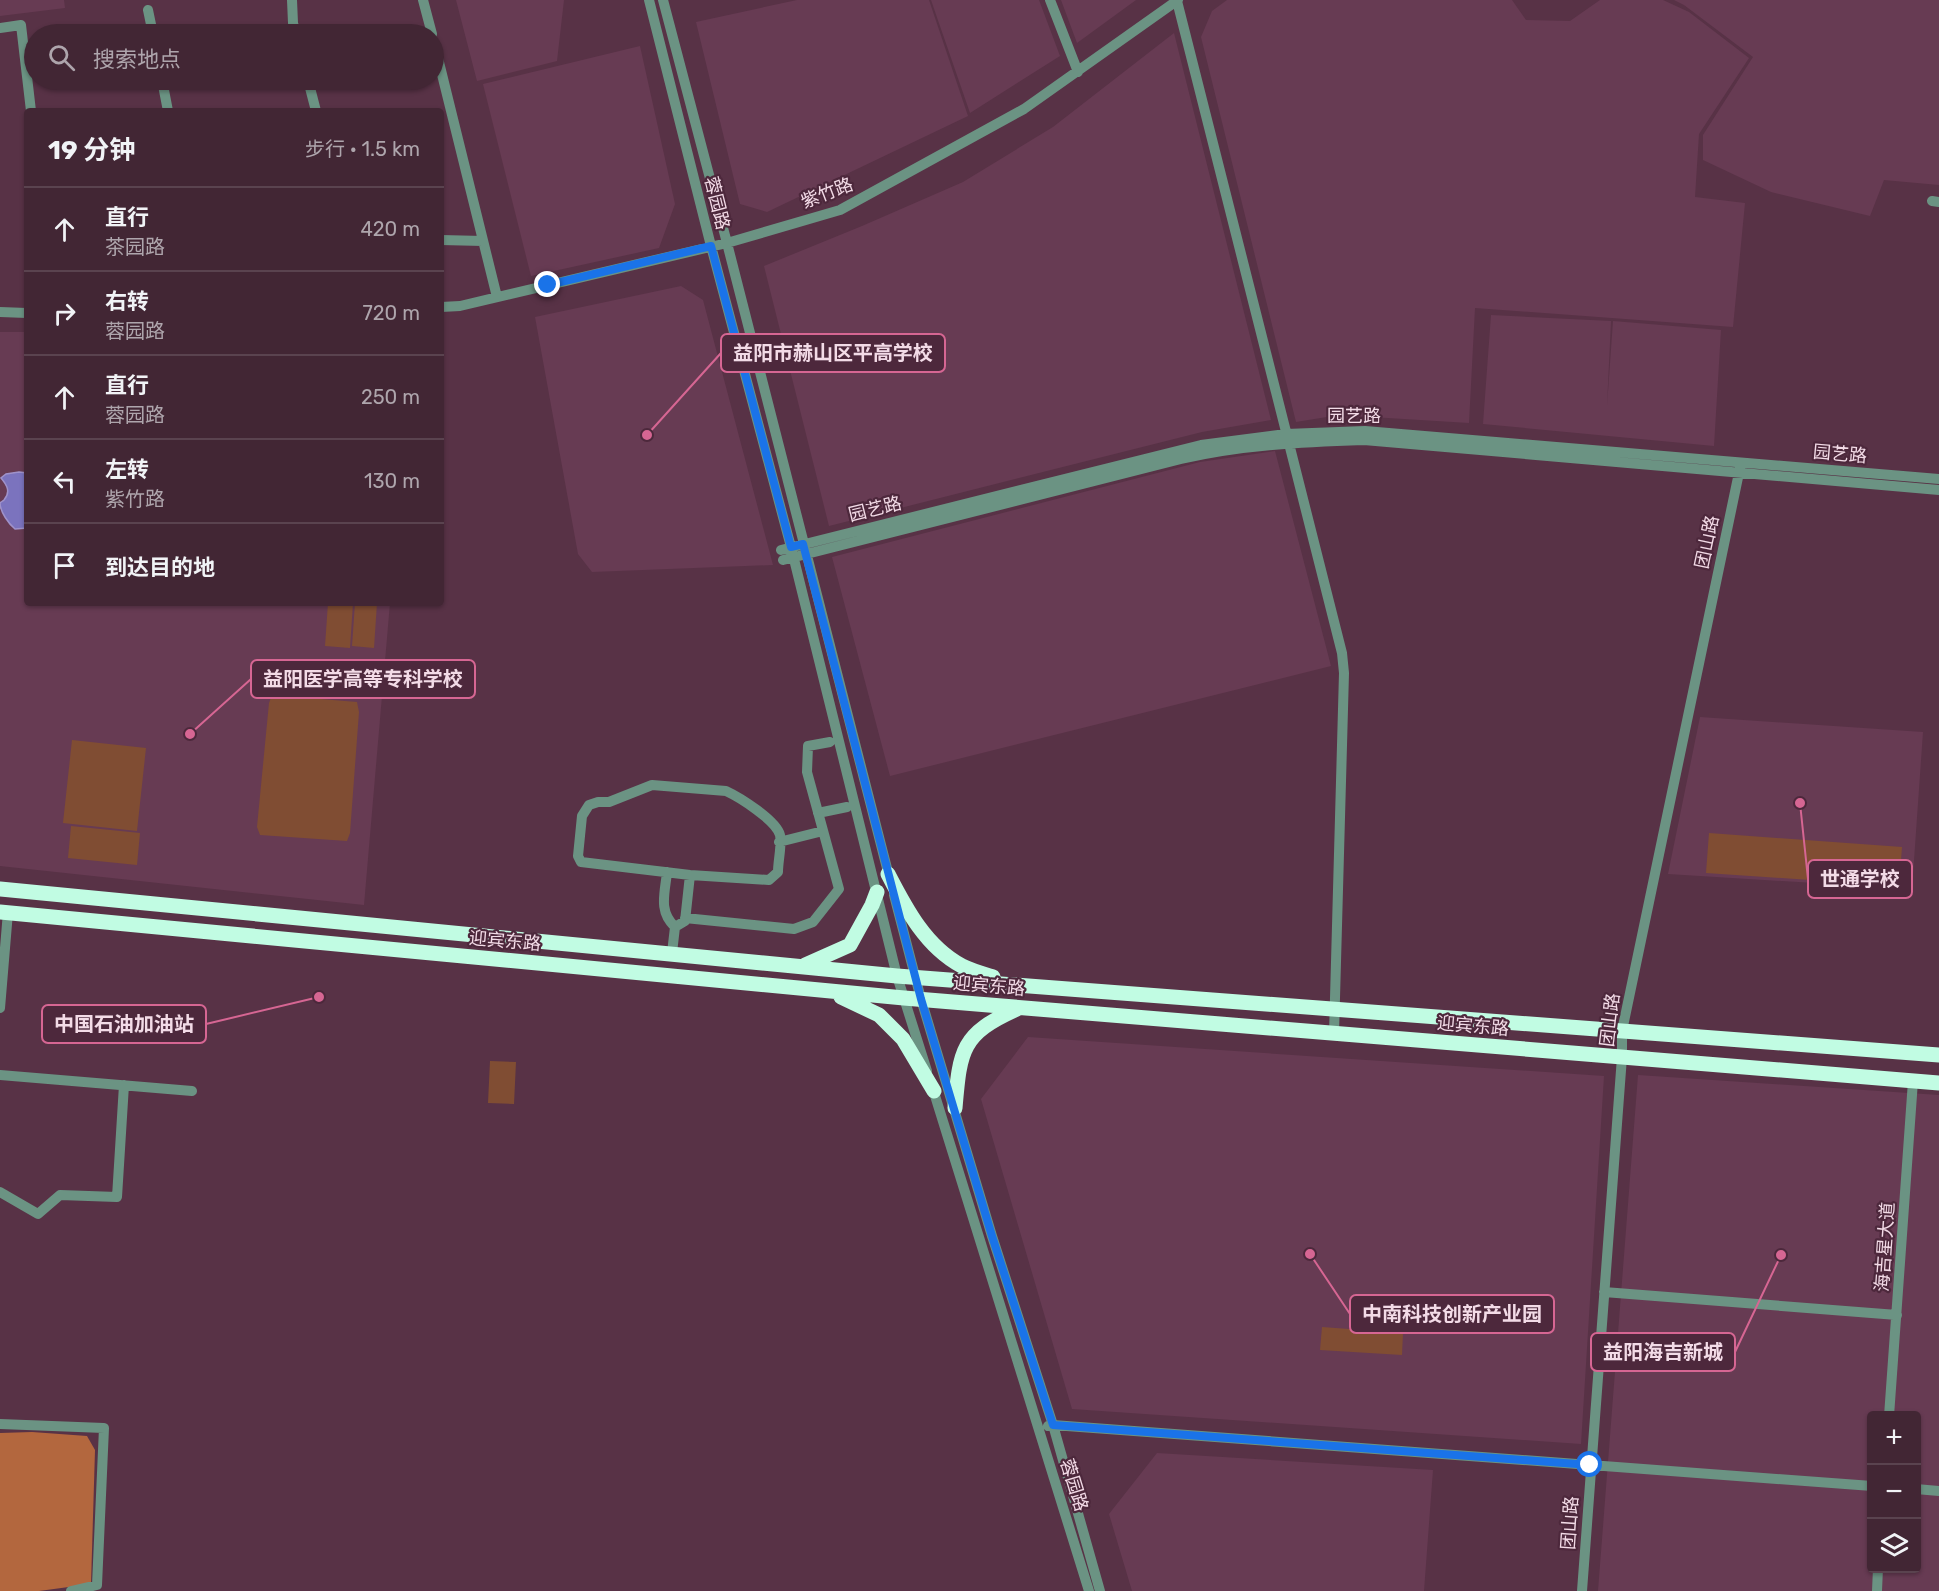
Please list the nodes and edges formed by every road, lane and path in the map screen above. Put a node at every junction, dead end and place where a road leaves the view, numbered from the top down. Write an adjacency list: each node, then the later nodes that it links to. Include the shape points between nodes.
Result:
1 (292, 0): 9 (street)
2 (423, 0): 10 (street)
3 (649, 0): 24 (street, 蓉园路)
4 (663, 0): 23 (street, 蓉园路)
5 (1050, 0): 13 (street)
6 (1178, 0): 13 (street, 紫竹路); 29 (street)
7 (148, 10): 8 (street)
8 (151, 24)
9 (293, 24)
10 (429, 24)
11 (0, 28): 12 (street, via 21,25)
12 (24, 51)
13 (1078, 72): 23 (street, 紫竹路, via 1024,109 840,210)
14 (444, 83): 22 (street)
15 (29, 90): 18 (street)
16 (164, 90): 19 (street)
17 (311, 90): 20 (street)
18 (31, 108)
19 (167, 108)
20 (315, 108)
21 (444, 240): 22 (street)
22 (483, 241): 25 (street)
23 (727, 243): 24 (street, 紫竹路); 33 (street, 蓉园路)
24 (711, 246): 25 (street, 紫竹路); 34 (street, 蓉园路)
25 (496, 297): 26 (street, 紫竹路)
26 (444, 307)
27 (0, 312): 28 (street)
28 (24, 313)
29 (1287, 438): 30 (street, 园艺路, via 1364,440); 33 (street, 园艺路, via 1205,453); 63 (street, via 1344,673)
30 (1740, 468): 31 (street, 园艺路); 32 (street, 园艺路); 64 (street, 团山路)
31 (1939, 479)
32 (1939, 490)
33 (804, 549): 34 (street, 园艺路); 41 (street, 蓉园路)
34 (787, 554): 44 (street, 蓉园路)
35 (830, 742): 37 (street, via 808,746 807,772)
36 (847, 807): 37 (street)
37 (818, 813): 38 (street)
38 (823, 831): 39 (street); 46 (street, via 838,889 813,922 794,929)
39 (779, 842): 40 (street, via 780,835 773,823 726,790 652,785 609,802 598,802 582,816 578,856 581,862); 42 (street, via 778,872 769,880)
40 (667, 872): 42 (street); 48 (street, via 663,910)
41 (888, 874): 55 (street, 蓉园路); 56 (highway, via 910,915 935,946 962,966)
42 (690, 875): 46 (street)
43 (0, 889): 47 (highway, 迎宾东路)
44 (876, 892): 53 (highway, via 850,945); 54 (street, 蓉园路)
45 (4, 912): 49 (highway, 迎宾东路); 50 (street)
46 (686, 918): 48 (street)
47 (387, 926): 49 (highway); 51 (highway, 迎宾东路)
48 (675, 927): 51 (street)
49 (385, 949): 57 (highway, 迎宾东路)
50 (2, 951): 61 (street)
51 (672, 953): 52 (highway, 迎宾东路)
52 (785, 964): 53 (highway, 迎宾东路); 57 (highway)
53 (805, 966): 54 (highway, 迎宾东路)
54 (897, 976): 55 (highway, 迎宾东路); 59 (street, 蓉园路)
55 (916, 976): 56 (highway, 迎宾东路); 60 (street, 蓉园路)
56 (1018, 984): 62 (highway); 63 (highway, 迎宾东路)
57 (782, 987): 58 (highway, 迎宾东路)
58 (830, 991): 59 (highway, 迎宾东路); 73 (highway, via 879,1015 903,1039)
59 (904, 998): 60 (highway, 迎宾东路); 73 (street, 蓉园路)
60 (921, 999): 62 (highway, 迎宾东路); 74 (street, 蓉园路)
61 (0, 1008)
62 (1021, 1008): 65 (highway, 迎宾东路); 74 (highway, via 992,1020 970,1038 959,1067)
63 (1335, 1009): 64 (highway, 迎宾东路); 65 (street)
64 (1622, 1031): 66 (highway, 迎宾东路); 67 (street, 团山路)
65 (1334, 1034): 67 (highway, 迎宾东路)
66 (1939, 1055)
67 (1622, 1058): 69 (highway, 迎宾东路); 76 (street, 团山路)
68 (0, 1075): 71 (street)
69 (1913, 1081): 70 (highway, 迎宾东路); 77 (street, 海吉星大道)
70 (1939, 1083)
71 (124, 1085): 72 (street); 75 (street, via 117,1197 60,1196 38,1214)
72 (192, 1091)
73 (934, 1091): 81 (street, 蓉园路)
74 (955, 1108): 80 (street, 蓉园路)
75 (0, 1192)
76 (1604, 1292): 77 (street); 82 (street, 团山路)
77 (1897, 1315): 78 (street, 海吉星大道)
78 (1889, 1411)
79 (0, 1424): 87 (street, via 104,1428 97,1585)
80 (1053, 1425): 81 (street); 82 (street); 89 (street, 蓉园路)
81 (1039, 1429): 88 (street, 蓉园路)
82 (1590, 1465): 83 (street); 90 (street, 团山路)
83 (1867, 1486)
84 (1921, 1489): 85 (street)
85 (1939, 1491)
86 (1878, 1573): 91 (street)
87 (71, 1591)
88 (1089, 1591)
89 (1100, 1591)
90 (1582, 1591)
91 (1877, 1591)

